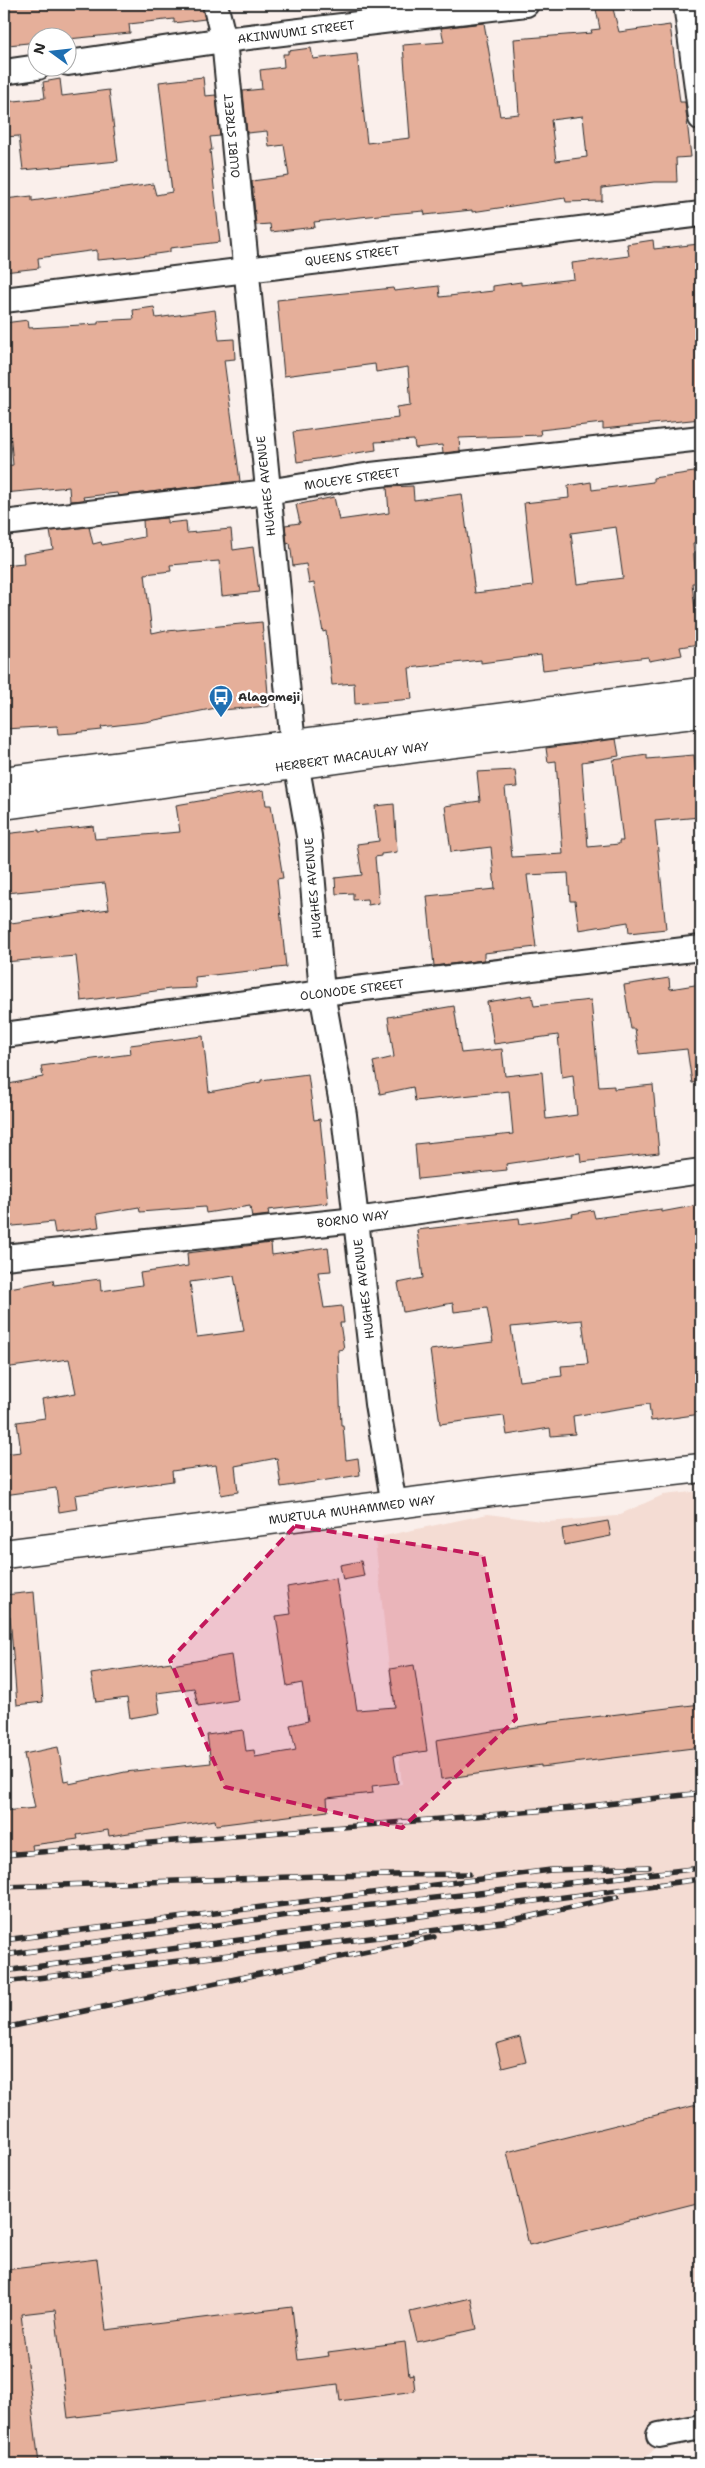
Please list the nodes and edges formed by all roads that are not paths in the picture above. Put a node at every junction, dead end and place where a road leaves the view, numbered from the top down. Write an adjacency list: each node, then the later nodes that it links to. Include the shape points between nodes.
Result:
1 (216, 4): 4 (street, OLUBI STREET)
2 (526, 4): 4 (street, AKINWUMI STREET)
3 (686, 4): 8 (street)
4 (224, 40): 5 (street, AKINWUMI STREET); 10 (street, OLUBI STREET)
5 (78, 62)
6 (28, 68): 7 (street)
7 (4, 72)
8 (701, 118)
9 (701, 214): 10 (street, QUEENS STREET)
10 (244, 270): 11 (street, QUEENS STREET); 13 (street, HUGHES AVENUE)
11 (4, 300)
12 (701, 438): 13 (street, MOLEYE STREET, via 372,475)
13 (267, 492): 14 (street, MOLEYE STREET); 17 (street, HUGHES AVENUE)
14 (4, 523)
15 (701, 692): 17 (main road, HERBERT MACAULAY WAY)
16 (701, 714): 17 (main road, HERBERT MACAULAY WAY, via 424,747)
17 (294, 755): 18 (main road, HERBERT MACAULAY WAY); 19 (main road, HERBERT MACAULAY WAY); 21 (street, HUGHES AVENUE, via 309,836)
18 (4, 781)
19 (4, 805)
20 (701, 948): 21 (street, OLONODE STREET)
21 (322, 994): 22 (street, OLONODE STREET); 24 (street, HUGHES AVENUE, via 344,1115)
22 (4, 1036)
23 (701, 1171): 24 (street, BORNO WAY)
24 (356, 1220): 25 (street, BORNO WAY); 27 (street, HUGHES AVENUE, via 377,1404)
25 (4, 1257)
26 (701, 1468): 27 (main road, MURTULA MUHAMMED WAY)
27 (394, 1505): 28 (main road, MURTULA MUHAMMED WAY)
28 (4, 1554)
29 (701, 2427): 30 (street)
30 (660, 2435)

